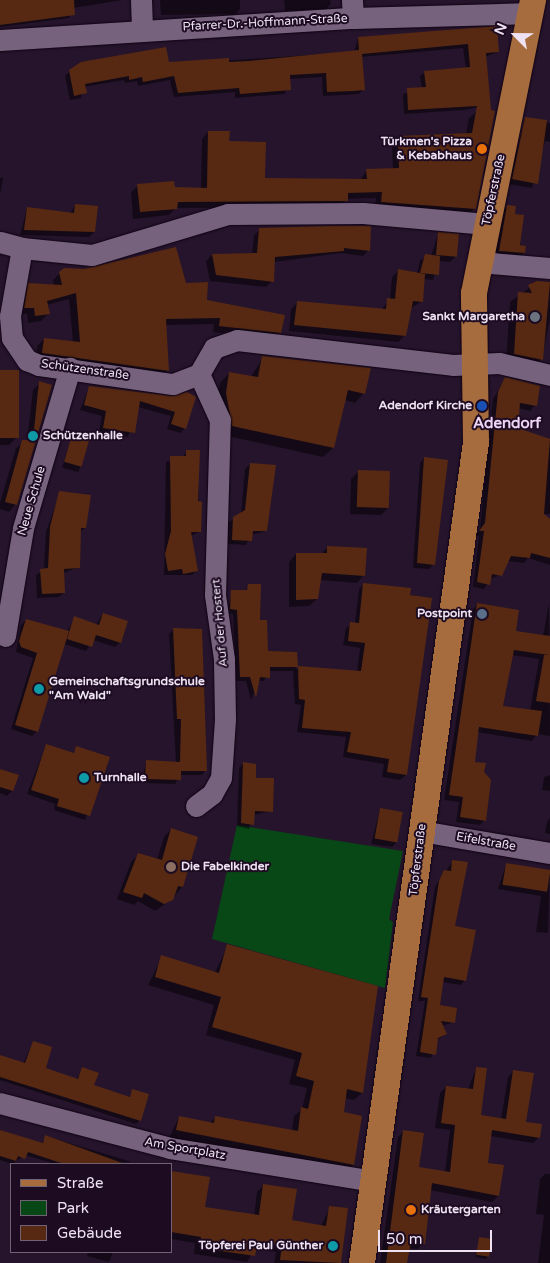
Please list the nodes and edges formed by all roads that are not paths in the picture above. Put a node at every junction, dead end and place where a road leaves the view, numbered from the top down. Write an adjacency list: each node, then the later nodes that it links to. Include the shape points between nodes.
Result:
1 (140, 0): 4 (street)
2 (532, 6): 3 (street, Pfarrer-Dr.-Hoffmann-Straße); 6 (main road, Töpferstraße)
3 (352, 9): 4 (street, Pfarrer-Dr.-Hoffmann-Straße)
4 (142, 30): 5 (street, Pfarrer-Dr.-Hoffmann-Straße)
5 (0, 40)
6 (487, 224): 8 (street, via 363,213 228,214 184,224 111,252); 9 (main road, Töpferstraße)
7 (0, 242): 8 (street)
8 (22, 248): 11 (street, Schützenstraße, via 11,308 12,338 27,360)
9 (479, 262): 10 (street); 12 (main road, Töpferstraße)
10 (550, 268)
11 (70, 368): 13 (street, Schützenstraße, via 173,384); 15 (street, Neue Schule, via 13,570)
12 (472, 373): 13 (street, via 237,340 214,348); 14 (street, via 499,363); 17 (main road, Töpferstraße, via 466,396 465,430 471,457)
13 (198, 374): 16 (street, Auf der Hostert, via 220,420 215,595 224,659 225,719 221,778 212,794)
14 (550, 375)
15 (6, 636)
16 (196, 806)
17 (421, 831): 18 (street, Eifelstraße); 20 (main road, Töpferstraße)
18 (550, 853)
19 (0, 1103): 20 (street, Am Sportplatz, via 170,1148)
20 (373, 1181): 21 (main road, Töpferstraße)
21 (362, 1263)

